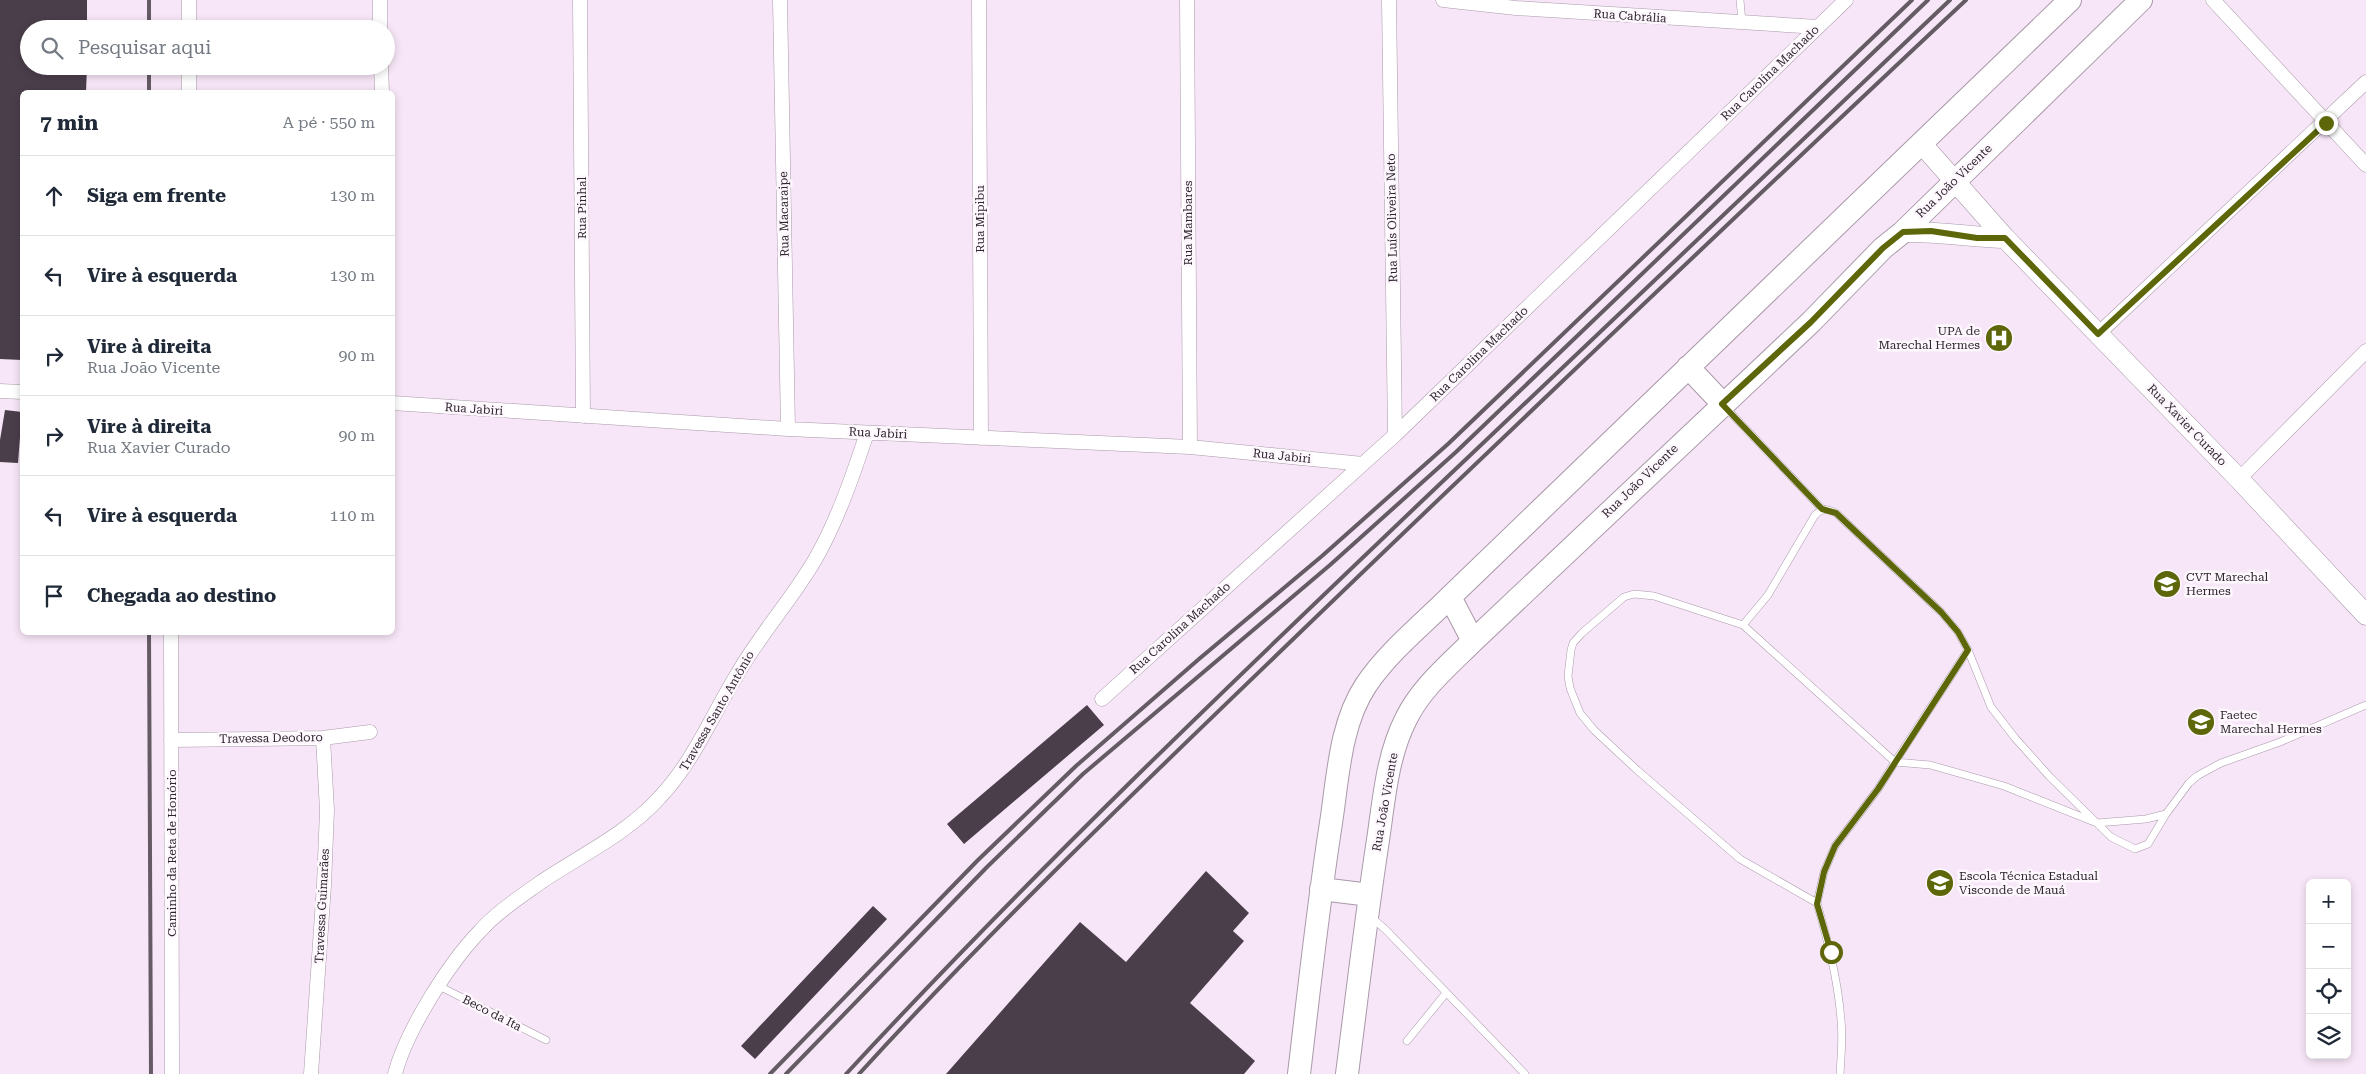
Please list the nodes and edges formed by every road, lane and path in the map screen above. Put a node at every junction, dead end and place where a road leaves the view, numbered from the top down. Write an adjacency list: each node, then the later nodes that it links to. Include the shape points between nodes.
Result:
1 (189, 0): 15 (street)
2 (380, 0): 16 (street)
3 (580, 0): 37 (street, Rua Pinhal)
4 (780, 0): 38 (street, Rua Macaraipe)
5 (979, 0): 41 (street, Rua Mipibu)
6 (1187, 0): 42 (street, Rua Mambares)
7 (1389, 0): 40 (street, Rua Luís Oliveira Neto)
8 (1443, 0): 14 (street, Rua Cabrália)
9 (1740, 0): 17 (lane)
10 (1846, 0): 18 (street, Rua Carolina Machado)
11 (2070, 0): 25 (main road)
12 (2141, 0): 27 (main road, Rua João Vicente)
13 (2213, 0): 24 (street)
14 (1521, 4): 17 (street, Rua Cabrália)
15 (189, 20)
16 (380, 20)
17 (1742, 23): 18 (street, Rua Cabrália)
18 (1818, 27): 40 (street, Rua Carolina Machado)
19 (189, 75): 22 (street)
20 (381, 75): 23 (street)
21 (2366, 82): 24 (street)
22 (189, 90)
23 (382, 90)
24 (2326, 123): 26 (street); 30 (street)
25 (1921, 143): 27 (main road, Rua Xavier Curado); 32 (main road)
26 (2366, 165)
27 (1955, 180): 28 (main road, Rua João Vicente); 29 (main road, Rua Xavier Curado)
28 (1903, 232): 29 (main road, via 1931,231 1977,238); 36 (main road, Rua João Vicente)
29 (2005, 238): 30 (main road, Rua Xavier Curado)
30 (2098, 334): 44 (main road, Rua Xavier Curado)
31 (2366, 350): 44 (street)
32 (1688, 367): 36 (main road); 46 (main road)
33 (0, 391): 34 (street)
34 (20, 392)
35 (395, 403): 37 (street, Rua Jabiri)
36 (1722, 404): 45 (lane); 50 (main road, Rua João Vicente)
37 (583, 416): 38 (street, Rua Jabiri)
38 (788, 429): 39 (street, Rua Jabiri)
39 (867, 433): 41 (street, Rua Jabiri); 63 (street, Travessa Santo Antônio, via 816,558 737,673 684,770 660,799 629,826 541,882 481,929)
40 (1395, 435): 43 (street, Rua Carolina Machado)
41 (982, 438): 42 (street, Rua Jabiri)
42 (1190, 447): 43 (street, Rua Jabiri)
43 (1363, 464): 52 (street, Rua Carolina Machado)
44 (2239, 479): 47 (main road, Rua Xavier Curado)
45 (1822, 509): 48 (lane, via 1815,515 1768,595); 51 (lane, via 1836,513 1941,612)
46 (1450, 597): 50 (main road); 60 (main road, via 1387,659 1366,684 1351,713 1342,749)
47 (2365, 612)
48 (1743, 625): 57 (lane); 61 (lane, via 1654,596 1629,595 1574,643 1570,650 1570,688 1580,713 1594,730 1680,809 1740,859)
49 (171, 635): 56 (street, Caminho da Reta de Honório)
50 (1473, 641): 62 (main road, Rua João Vicente, via 1420,696 1396,741)
51 (1968, 650): 57 (lane); 59 (lane, via 1991,707 2049,776)
52 (1102, 699)
53 (2366, 705): 58 (lane, via 2221,763 2197,776)
54 (370, 732): 55 (street, Travessa Deodoro)
55 (323, 738): 56 (street, Travessa Deodoro); 68 (street, Travessa Guimarães, via 327,810)
56 (171, 740): 67 (street, Caminho da Reta de Honório)
57 (1895, 762): 59 (lane, via 1930,765 2004,786); 61 (lane, via 1835,846 1824,872)
58 (2166, 814): 59 (lane); 59 (lane, via 2151,842 2135,849 2112,837)
59 (2097, 823)
60 (1321, 889): 62 (main road); 70 (main road)
61 (1817, 904): 73 (lane, via 1838,989 1842,1022)
62 (1368, 905): 64 (lane, via 1386,930); 71 (main road, Rua João Vicente)
63 (439, 986): 65 (lane, Beco da Ita); 69 (street, Travessa Santo Antônio, via 401,1052)
64 (1446, 994): 66 (lane); 72 (lane)
65 (546, 1040)
66 (1407, 1040)
67 (172, 1074)
68 (311, 1074)
69 (395, 1074)
70 (1298, 1074)
71 (1347, 1074)
72 (1525, 1074)
73 (1840, 1074)

